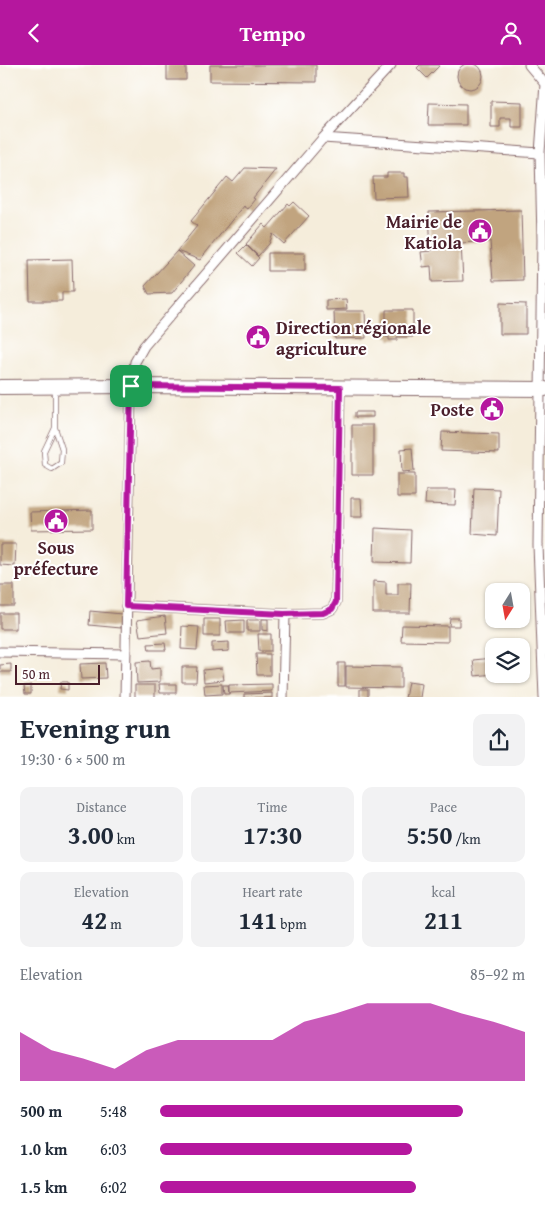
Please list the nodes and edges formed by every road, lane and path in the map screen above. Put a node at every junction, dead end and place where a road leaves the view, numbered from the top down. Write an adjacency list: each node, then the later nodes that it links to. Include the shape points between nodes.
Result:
1 (391, 65): 4 (street)
2 (528, 65): 3 (street)
3 (545, 84): 5 (street)
4 (323, 138): 5 (street); 9 (street, via 144,346 135,362)
5 (540, 153): 6 (street)
6 (543, 185): 7 (street)
7 (544, 240): 12 (street)
8 (55, 386): 9 (main road); 10 (main road); 13 (lane)
9 (131, 386): 11 (main road); 15 (street)
10 (0, 387)
11 (340, 388): 12 (main road); 16 (street, via 336,602 332,609 323,613)
12 (543, 389): 14 (street)
13 (55, 428): 13 (lane, via 44,451 45,465 52,469 61,463 62,449)
14 (541, 544): 21 (street)
15 (126, 606): 16 (street); 18 (street)
16 (284, 614): 20 (street)
17 (0, 652): 18 (street)
18 (126, 654): 19 (street)
19 (126, 697)
20 (283, 697)
21 (544, 697)

